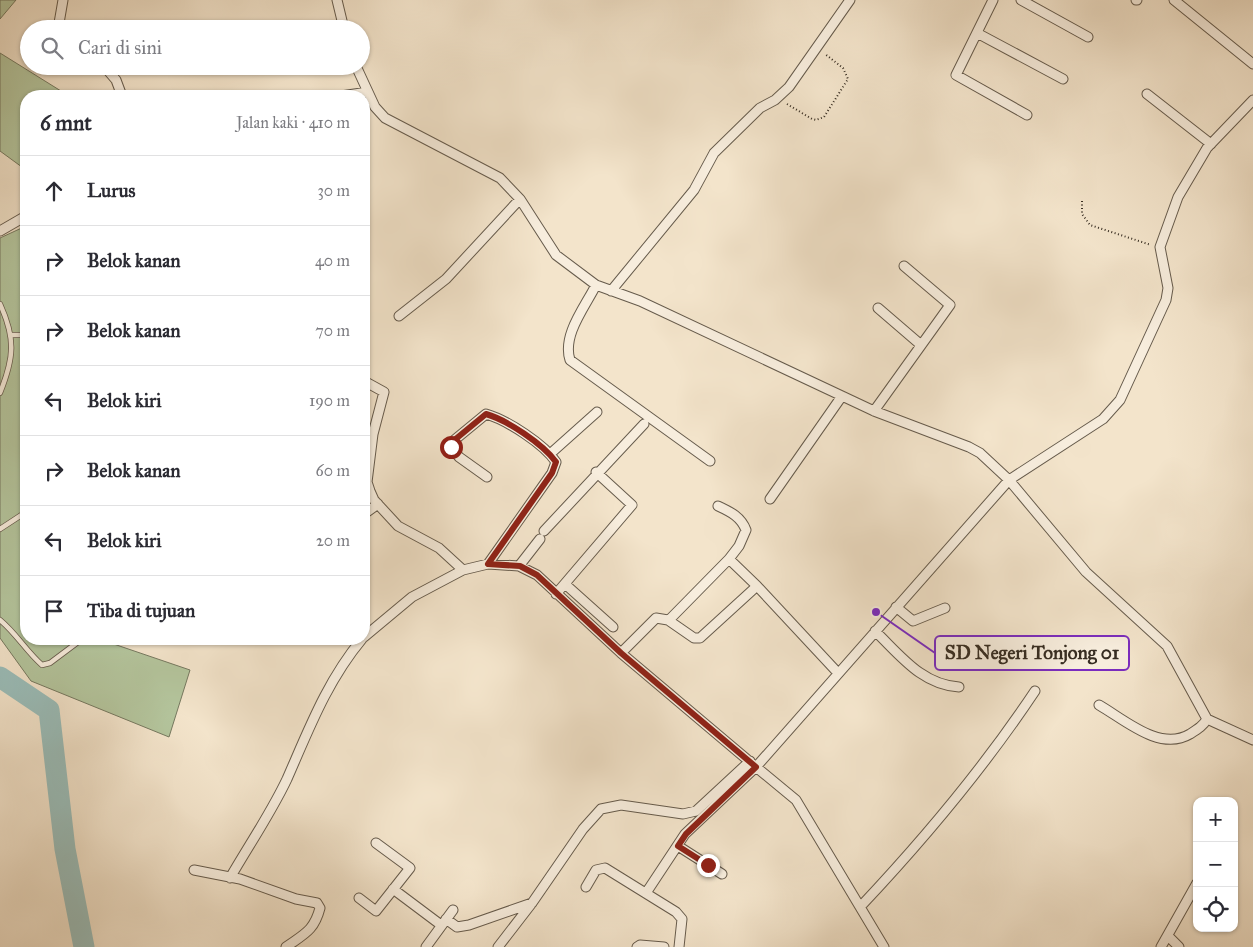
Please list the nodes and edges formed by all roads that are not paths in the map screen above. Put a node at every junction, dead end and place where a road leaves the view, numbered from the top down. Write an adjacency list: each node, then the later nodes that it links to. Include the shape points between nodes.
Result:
1 (63, 0): 7 (street)
2 (337, 0): 8 (street)
3 (850, 0): 27 (street, via 789,87 760,108 714,153 694,190)
4 (993, 0): 9 (street)
5 (1021, 0): 10 (street)
6 (1174, 0): 11 (street)
7 (60, 20)
8 (342, 20)
9 (977, 33): 14 (street); 20 (street, via 956,75)
10 (1088, 37)
11 (1253, 64)
12 (112, 75): 15 (street)
13 (360, 75): 16 (street)
14 (1063, 79)
15 (120, 90)
16 (367, 90)
17 (1147, 94): 21 (street)
18 (370, 95): 22 (street, via 385,118 490,171)
19 (1253, 100): 21 (street)
20 (1026, 116)
21 (1211, 144): 45 (street, via 1178,197 1160,248 1168,288 1166,300 1120,400 1103,419)
22 (520, 199): 26 (street, via 556,255); 30 (street, via 446,278)
23 (20, 219): 24 (street)
24 (0, 230)
25 (904, 266): 33 (street, via 950,305)
26 (596, 285): 27 (street); 42 (street, via 568,339 570,360)
27 (611, 291): 36 (street, via 640,301)
28 (0, 304): 31 (lane)
29 (878, 308): 33 (street)
30 (399, 316)
31 (12, 335): 32 (lane); 35 (lane, via 11,363)
32 (20, 335)
33 (921, 345): 37 (street)
34 (370, 384): 41 (street, via 382,390)
35 (0, 393)
36 (842, 396): 37 (street); 47 (street)
37 (874, 411): 45 (street, via 969,447 993,462)
38 (597, 412): 40 (street)
39 (644, 424): 43 (street)
40 (550, 454): 44 (street, via 515,428 486,414 452,442 451,447 459,457); 54 (street, via 556,462 552,473)
41 (370, 458)
42 (710, 462)
43 (596, 472): 55 (street); 57 (street, via 632,504)
44 (487, 477)
45 (1009, 480): 60 (street); 76 (street, via 1086,572 1168,646)
46 (370, 488): 48 (street)
47 (770, 499)
48 (378, 504): 50 (street); 56 (street, via 398,526 439,548)
49 (718, 506): 53 (street, via 732,513 746,530)
50 (370, 510)
51 (20, 516): 52 (lane)
52 (0, 529)
53 (729, 559): 58 (street); 63 (street)
54 (488, 564): 55 (street); 56 (street)
55 (520, 566): 59 (street, via 537,575)
56 (464, 570): 66 (street, via 412,597)
57 (564, 584): 59 (street); 64 (street)
58 (758, 586): 63 (street, via 700,638 694,638); 72 (street)
59 (556, 594): 71 (street)
60 (896, 607): 61 (street, via 912,621); 65 (street)
61 (945, 608)
62 (0, 620): 67 (lane)
63 (668, 620): 71 (street, via 656,618)
64 (613, 628)
65 (875, 631): 72 (street); 73 (street, via 922,674 945,686)
66 (370, 632)
67 (20, 641)
68 (23, 645): 69 (lane, via 42,665 50,663)
69 (74, 645)
70 (357, 645): 83 (street, via 342,663 286,780)
71 (621, 653): 78 (street)
72 (838, 673): 78 (street)
73 (959, 687)
74 (1035, 691): 90 (street, via 994,752 934,826)
75 (1100, 705): 76 (street, via 1166,741 1186,736 1203,726)
76 (1207, 719): 77 (street)
77 (1253, 740)
78 (753, 764): 80 (street); 89 (street, via 696,812 682,814 621,805 601,809 583,829); 90 (street, via 796,800)
79 (376, 843): 86 (street, via 410,868)
80 (678, 846): 82 (street); 87 (street)
81 (194, 870): 83 (street)
82 (722, 874)
83 (230, 878): 94 (street, via 317,903 320,908 316,922 308,932)
84 (586, 887): 87 (street, via 596,870 605,868)
85 (1195, 887): 93 (street)
86 (393, 889): 88 (street, via 376,911); 92 (street)
87 (646, 893): 99 (street, via 682,919)
88 (359, 898)
89 (532, 903): 92 (street, via 469,925 458,927); 96 (street)
90 (861, 906): 100 (street)
91 (453, 910): 92 (street)
92 (444, 922): 95 (street)
93 (1169, 937): 101 (street); 102 (street)
94 (286, 947)
95 (426, 947)
96 (498, 947)
97 (637, 947): 98 (street, via 640,944)
98 (664, 947)
99 (679, 947)
100 (884, 947)
101 (1162, 947)
102 (1179, 947)

